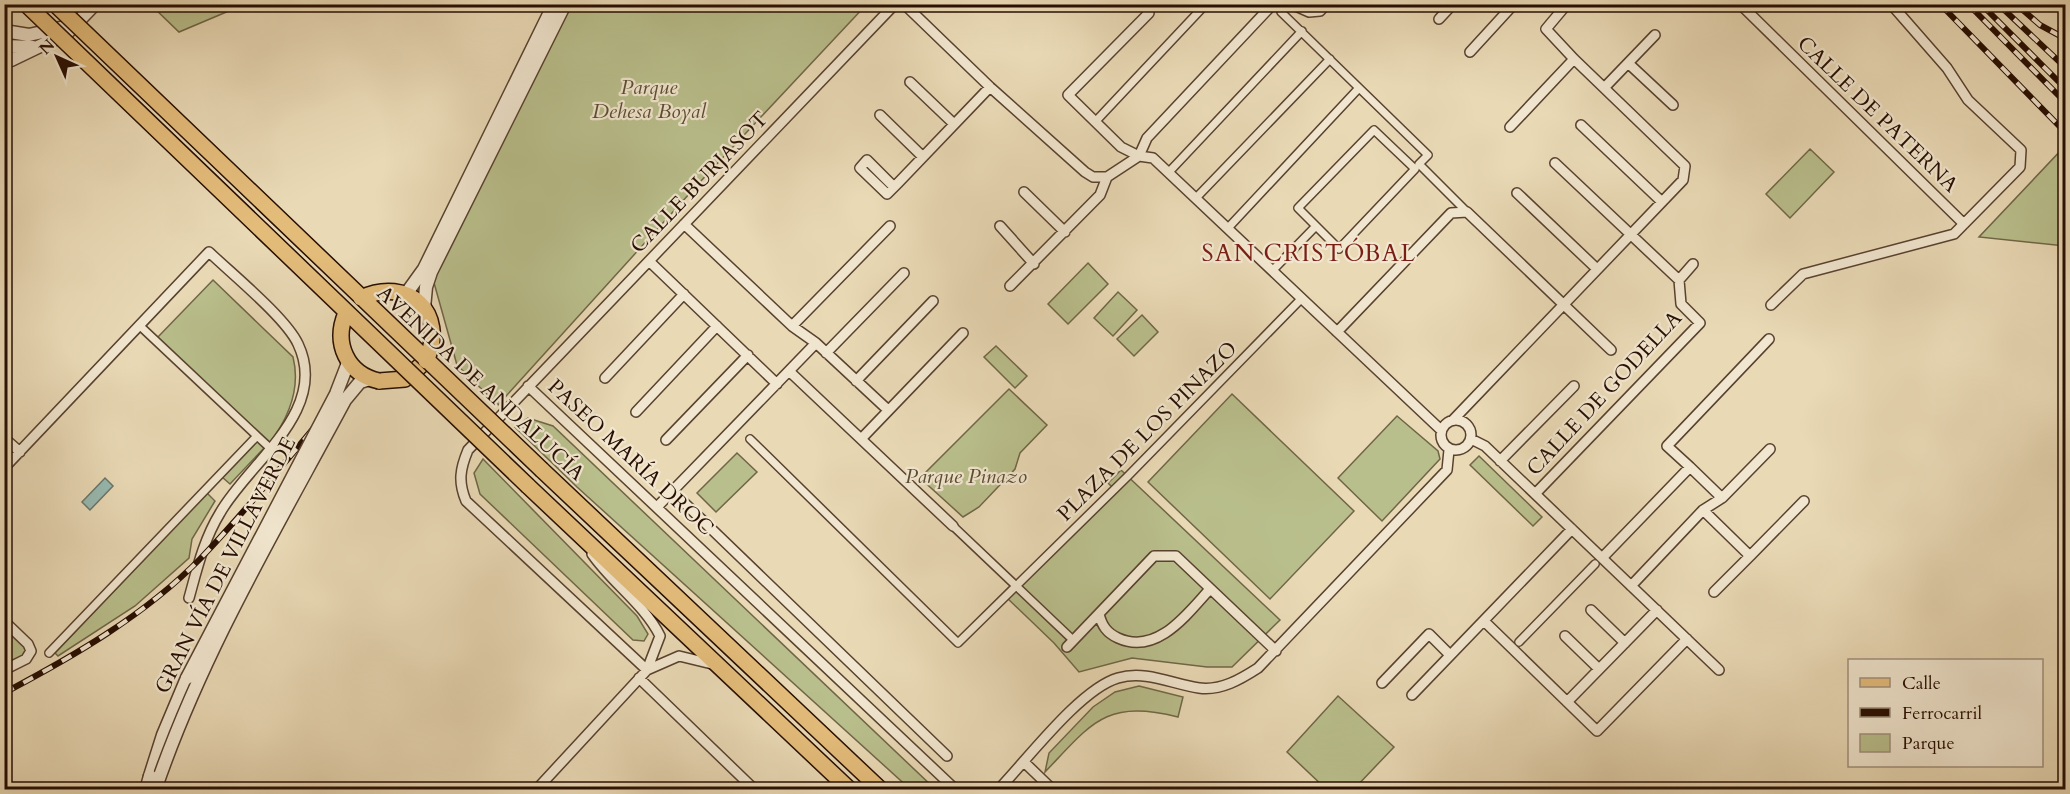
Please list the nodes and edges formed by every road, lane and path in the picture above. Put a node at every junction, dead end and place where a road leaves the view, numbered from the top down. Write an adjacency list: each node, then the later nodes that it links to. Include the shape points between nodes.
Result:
1 (26, 4): 73 (main road, AVENIDA DE ANDALUCÍA, bridge)
2 (55, 4): 67 (main road, AVENIDA DE ANDALUCÍA, bridge)
3 (554, 4): 65 (street, bridge, via 424,269)
4 (565, 4): 72 (street, bridge, via 431,272)
5 (895, 4): 49 (street, CALLE BURJASOT)
6 (904, 4): 28 (street)
7 (1206, 4): 33 (street)
8 (1273, 4): 37 (street, via 1147,138)
9 (1281, 4): 20 (street, via 1281,12)
10 (1291, 4): 11 (street, via 1309,12 1320,11)
11 (1326, 4)
12 (1453, 4): 19 (street)
13 (1514, 4): 23 (street)
14 (1567, 4): 25 (street, via 1546,29)
15 (1740, 4): 50 (street, CALLE DE PATERNA)
16 (1891, 4): 50 (street, via 1947,68 1968,100 2021,150 2020,167)
17 (92, 8): 22 (street, via 61,27); 22 (street, via 67,33 37,47)
18 (1149, 13): 33 (street, via 1068,95)
19 (1439, 19)
20 (1302, 31): 24 (street); 41 (street)
21 (1655, 35): 26 (street)
22 (7, 45)
23 (1470, 52)
24 (1330, 59): 29 (street); 46 (street)
25 (1574, 59): 30 (street); 36 (street)
26 (1628, 63): 30 (street); 31 (street)
27 (910, 82): 34 (street)
28 (990, 87): 34 (street); 42 (street, via 1085,172 1093,177)
29 (1359, 88): 40 (street, via 1428,155); 54 (street)
30 (1604, 88): 47 (street, via 1685,166 1683,180)
31 (1673, 105)
32 (880, 115): 38 (street)
33 (1095, 122): 37 (street, via 1121,147)
34 (954, 124): 38 (street)
35 (1581, 125): 47 (street)
36 (1510, 127)
37 (1139, 156): 41 (street, via 1153,158); 42 (street)
38 (923, 157): 43 (street)
39 (1555, 163): 56 (street, CALLE DE GODELLA)
40 (1417, 166): 48 (street); 53 (street, via 1339,249); 53 (street, via 1374,130 1298,208)
41 (1169, 172): 46 (street)
42 (1107, 177): 55 (street, via 1100,195)
43 (894, 187)
44 (1024, 192): 55 (street)
45 (1517, 193): 61 (street)
46 (1196, 198): 54 (street)
47 (1662, 202): 56 (street)
48 (1467, 212): 70 (street); 77 (street, via 1451,213)
49 (684, 224): 57 (street, CALLE BURJASOT); 76 (street)
50 (1964, 224): 71 (street, via 1954,234 1803,274)
51 (890, 226): 76 (street)
52 (1000, 226): 58 (street)
53 (1316, 226): 60 (street)
54 (1228, 228): 60 (street)
55 (1065, 232): 58 (street)
56 (1630, 235): 61 (street); 63 (street, CALLE DE GODELLA)
57 (649, 261): 66 (street); 92 (street, CALLE BURJASOT)
58 (1034, 264): 64 (street)
59 (1693, 264): 63 (street)
60 (1273, 270): 68 (street)
61 (1597, 270): 70 (street)
62 (904, 273): 82 (street)
63 (1679, 280): 112 (street, CALLE DE GODELLA, via 1681,304 1700,323)
64 (1010, 286)
65 (406, 294): 67 (main road, bridge, via 375,291); 72 (main road, bridge)
66 (684, 294): 75 (street); 88 (street)
67 (361, 298): 73 (main road, bridge); 84 (main road, AVENIDA DE ANDALUCÍA, bridge)
68 (1302, 298): 77 (street); 122 (street, PLAZA DE LOS PINAZO)
69 (933, 301): 90 (street)
70 (1564, 304): 81 (street); 96 (street)
71 (1771, 305)
72 (424, 308): 84 (main road, bridge, via 433,334)
73 (346, 314): 85 (main road, bridge, via 340,335); 87 (main road, AVENIDA DE ANDALUCÍA, bridge)
74 (139, 326): 98 (street); 104 (street, via 209,252 287,327 298,344 305,372 299,403); 107 (street)
75 (717, 326): 83 (street); 95 (street)
76 (792, 326): 80 (street)
77 (1337, 332): 97 (street)
78 (963, 333): 94 (street)
79 (1769, 339): 109 (street, via 1667,446)
80 (816, 344): 82 (street); 86 (street)
81 (1611, 350)
82 (826, 353): 90 (street)
83 (748, 355): 91 (street); 103 (street)
84 (426, 361): 87 (main road); 157 (main road, AVENIDA DE ANDALUCÍA, bridge)
85 (348, 363): 89 (main road, bridge); 152 (street, GRAN VÍA DE VILLAVERDE, bridge, via 336,394 187,678)
86 (789, 371): 91 (street); 100 (street)
87 (412, 375): 89 (main road, bridge, via 393,381); 119 (main road, AVENIDA DE ANDALUCÍA, bridge)
88 (605, 378)
89 (370, 379): 153 (street, GRAN VÍA DE VILLAVERDE, bridge, via 360,382 345,400 266,548 185,708)
90 (856, 381): 94 (street)
91 (777, 384): 111 (street)
92 (528, 386): 115 (street, PASEO MARÍA DROC); 143 (street, PASEO MARÍA DROC, via 468,450 460,487 466,501)
93 (1574, 386): 108 (street, CALLE DE GODELLA)
94 (888, 410): 100 (street)
95 (636, 412)
96 (1453, 420): 97 (street); 102 (street, via 1466,425)
97 (1441, 430): 106 (street, via 1440,438)
98 (257, 436): 104 (street); 138 (street)
99 (4, 438): 107 (street)
100 (862, 438): 117 (street)
101 (750, 439): 122 (street, PLAZA DE LOS PINAZO, via 958,643)
102 (1471, 440): 106 (street, via 1459,450); 108 (street, CALLE DE GODELLA, via 1485,446)
103 (666, 441)
104 (271, 449): 126 (street, via 220,511 206,540)
105 (1770, 449): 113 (street)
106 (1449, 450): 137 (street, via 1447,470)
107 (20, 452): 110 (street)
108 (1500, 461): 112 (street, CALLE DE GODELLA)
109 (1690, 467): 113 (street); 121 (street)
110 (4, 468)
111 (672, 491): 115 (street); 149 (street, PASEO MARÍA DROC)
112 (1535, 494): 118 (street, CALLE DE GODELLA)
113 (1722, 498): 116 (street)
114 (1804, 501): 120 (street)
115 (658, 506): 151 (street, PASEO MARÍA DROC)
116 (1703, 510): 120 (street); 123 (street)
117 (953, 526): 122 (street)
118 (1572, 530): 121 (street, CALLE DE GODELLA); 131 (street)
119 (579, 535): 140 (main road, AVENIDA DE ANDALUCÍA); 143 (street, via 603,570 653,622 660,636)
120 (1750, 556): 125 (street)
121 (1599, 561): 123 (street, CALLE DE GODELLA); 134 (street)
122 (1016, 586): 136 (street)
123 (1631, 586): 128 (street, CALLE DE GODELLA)
124 (1210, 589): 129 (street, via 1157,639 1123,640 1101,625); 129 (street, via 1176,556 1154,556); 137 (street)
125 (1714, 592)
126 (189, 598)
127 (1591, 610): 135 (street)
128 (1657, 610): 133 (street, CALLE DE GODELLA); 135 (street)
129 (1099, 614): 136 (street)
130 (4, 621): 142 (street, via 31,651)
131 (1484, 621): 139 (street); 148 (street)
132 (1565, 636): 141 (street)
133 (1687, 639): 144 (street, CALLE DE GODELLA); 148 (street, via 1597,731)
134 (1519, 642)
135 (1625, 643): 141 (street)
136 (1070, 644)
137 (1275, 651): 150 (street, via 1258,668 1224,686 1201,689 1151,676 1116,678 1077,704)
138 (49, 653)
139 (1450, 655): 146 (street, via 1429,634); 147 (street)
140 (715, 664): 143 (street, via 679,656); 156 (main road, AVENIDA DE ANDALUCÍA)
141 (1599, 669): 148 (street)
142 (4, 670)
143 (647, 670): 145 (street)
144 (1719, 670)
145 (639, 678): 154 (street); 155 (street)
146 (1382, 683)
147 (1412, 695)
148 (1567, 702)
149 (947, 756)
150 (1024, 762): 160 (street); 161 (street)
151 (938, 774): 158 (street, PASEO MARÍA DROC); 159 (street, PASEO MARÍA DROC)
152 (146, 789)
153 (155, 789)
154 (536, 789)
155 (755, 789)
156 (850, 789)
157 (881, 789)
158 (947, 789)
159 (956, 789)
160 (998, 789)
161 (1053, 789)

